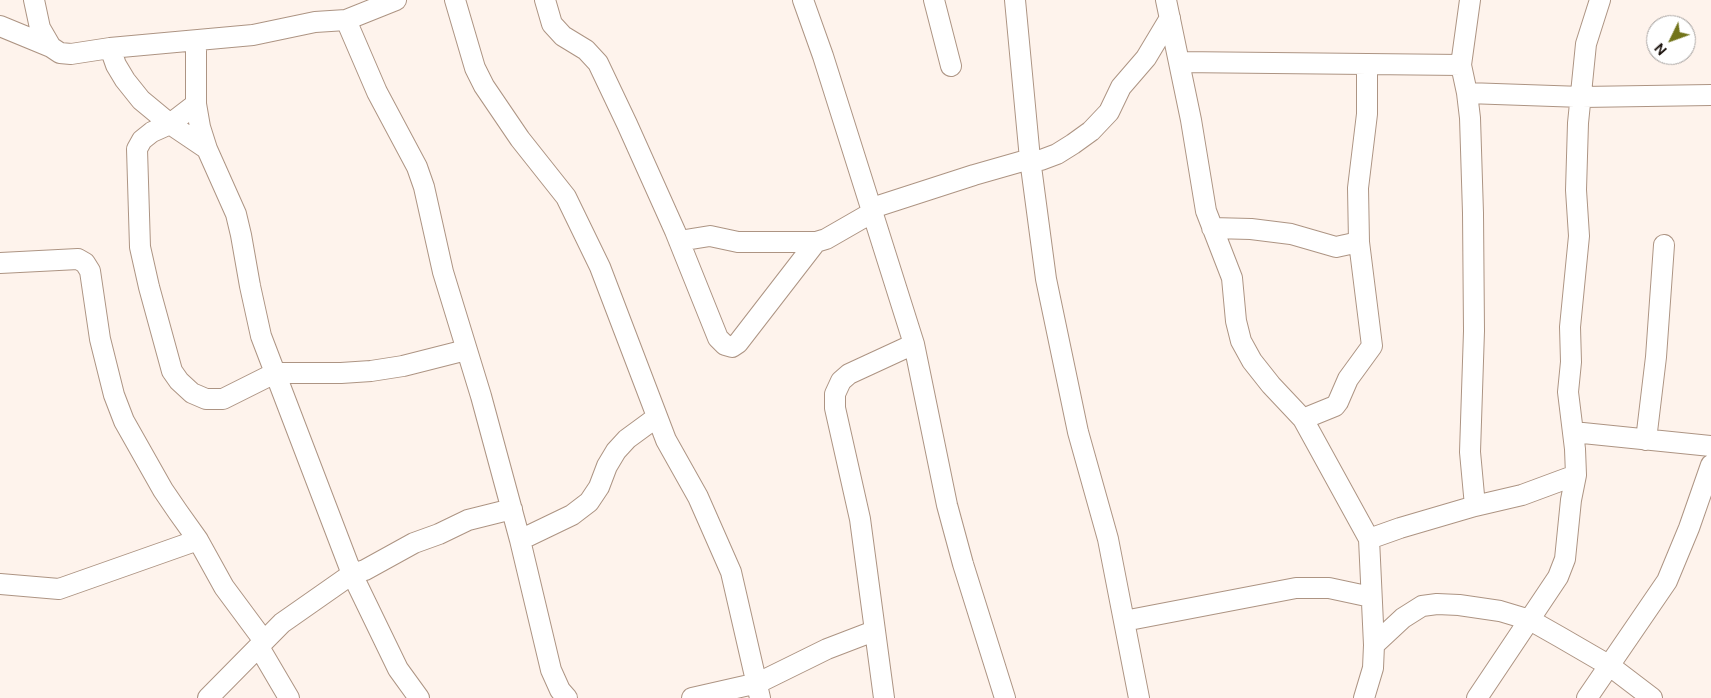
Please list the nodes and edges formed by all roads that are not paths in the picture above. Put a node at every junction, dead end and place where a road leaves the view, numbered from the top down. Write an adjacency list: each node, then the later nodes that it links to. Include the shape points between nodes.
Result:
1 (34, 0): 14 (street, via 40,28)
2 (396, 0): 11 (street)
3 (456, 0): 37 (street, via 475,68 484,86 520,139 566,197 600,266)
4 (544, 0): 29 (street, via 552,24 563,36 586,50 598,64)
5 (803, 0): 27 (street)
6 (934, 0): 19 (street)
7 (1014, 0): 26 (street)
8 (1470, 0): 18 (street)
9 (1600, 0): 22 (street, via 1586,44)
10 (1168, 9): 16 (street); 26 (street, via 1146,58 1092,131 1057,154 1041,160)
11 (346, 20): 13 (street); 35 (street, via 377,92 419,174)
12 (0, 26): 14 (street)
13 (196, 41): 15 (street); 23 (street)
14 (51, 46): 15 (street, via 71,54)
15 (110, 48): 24 (street, via 116,65 141,100)
16 (1179, 62): 17 (street); 28 (street, via 1202,191)
17 (1367, 65): 18 (street); 31 (street, via 1367,114 1358,188)
18 (1461, 65): 20 (street)
19 (951, 66)
20 (1468, 93): 22 (street); 44 (street, via 1474,331 1470,452)
21 (1711, 95): 22 (street)
22 (1582, 96): 39 (street, via 1576,190 1579,236 1570,327 1568,392)
23 (196, 104): 24 (street); 25 (street)
24 (170, 124): 25 (street); 36 (street, via 147,136 138,149 140,247 172,371 192,393 206,399 223,399)
25 (207, 149): 36 (street, via 236,214 257,324)
26 (1030, 159): 27 (street); 53 (street, via 1046,279 1078,432 1108,539)
27 (873, 210): 30 (street); 34 (street)
28 (1212, 228): 31 (street, via 1291,234 1336,247); 38 (street, via 1232,278 1241,341 1271,385)
29 (679, 241): 30 (street, via 710,236 738,242); 30 (street, via 718,338 725,346 732,347)
30 (816, 242)
31 (1359, 242): 38 (street, via 1372,346 1348,379 1335,406)
32 (1664, 245): 40 (street)
33 (0, 263): 47 (street, via 78,259 85,262 90,271 100,339 114,396 124,421 163,490)
34 (914, 344): 54 (street, via 849,374 841,381 835,394 835,408 860,520); 65 (street, via 962,564)
35 (466, 350): 36 (street, via 371,371); 45 (street)
36 (275, 373): 49 (street)
37 (658, 417): 48 (street, via 627,438 616,451 589,502 572,515); 58 (street, via 666,440 698,497 731,572)
38 (1304, 419): 46 (street)
39 (1573, 432): 40 (street); 43 (street)
40 (1646, 440): 41 (street)
41 (1711, 446)
42 (1711, 465): 57 (street, via 1690,528 1667,581)
43 (1576, 475): 44 (street, via 1522,495); 52 (street, via 1565,559 1558,577)
44 (1475, 506): 46 (street)
45 (512, 508): 48 (street); 49 (street, via 468,520)
46 (1369, 539): 51 (street)
47 (198, 540): 50 (street, via 59,589); 55 (street)
48 (520, 540): 59 (street)
49 (352, 574): 55 (street, via 282,623); 62 (street, via 398,669)
50 (0, 584)
51 (1371, 597): 53 (street, via 1329,588 1296,588); 56 (street)
52 (1530, 620): 56 (street, via 1459,604 1422,606); 57 (street); 68 (street)
53 (1124, 622): 66 (street)
54 (874, 631): 58 (street, via 827,649); 64 (street)
55 (261, 644): 60 (street); 61 (street)
56 (1374, 644): 67 (street, via 1373,668)
57 (1610, 666): 69 (street); 70 (street)
58 (759, 691): 63 (street)
59 (557, 695)
60 (208, 698)
61 (289, 698)
62 (419, 698)
63 (692, 698)
64 (884, 698)
65 (1005, 698)
66 (1139, 698)
67 (1364, 698)
68 (1477, 698)
69 (1588, 698)
70 (1652, 698)

